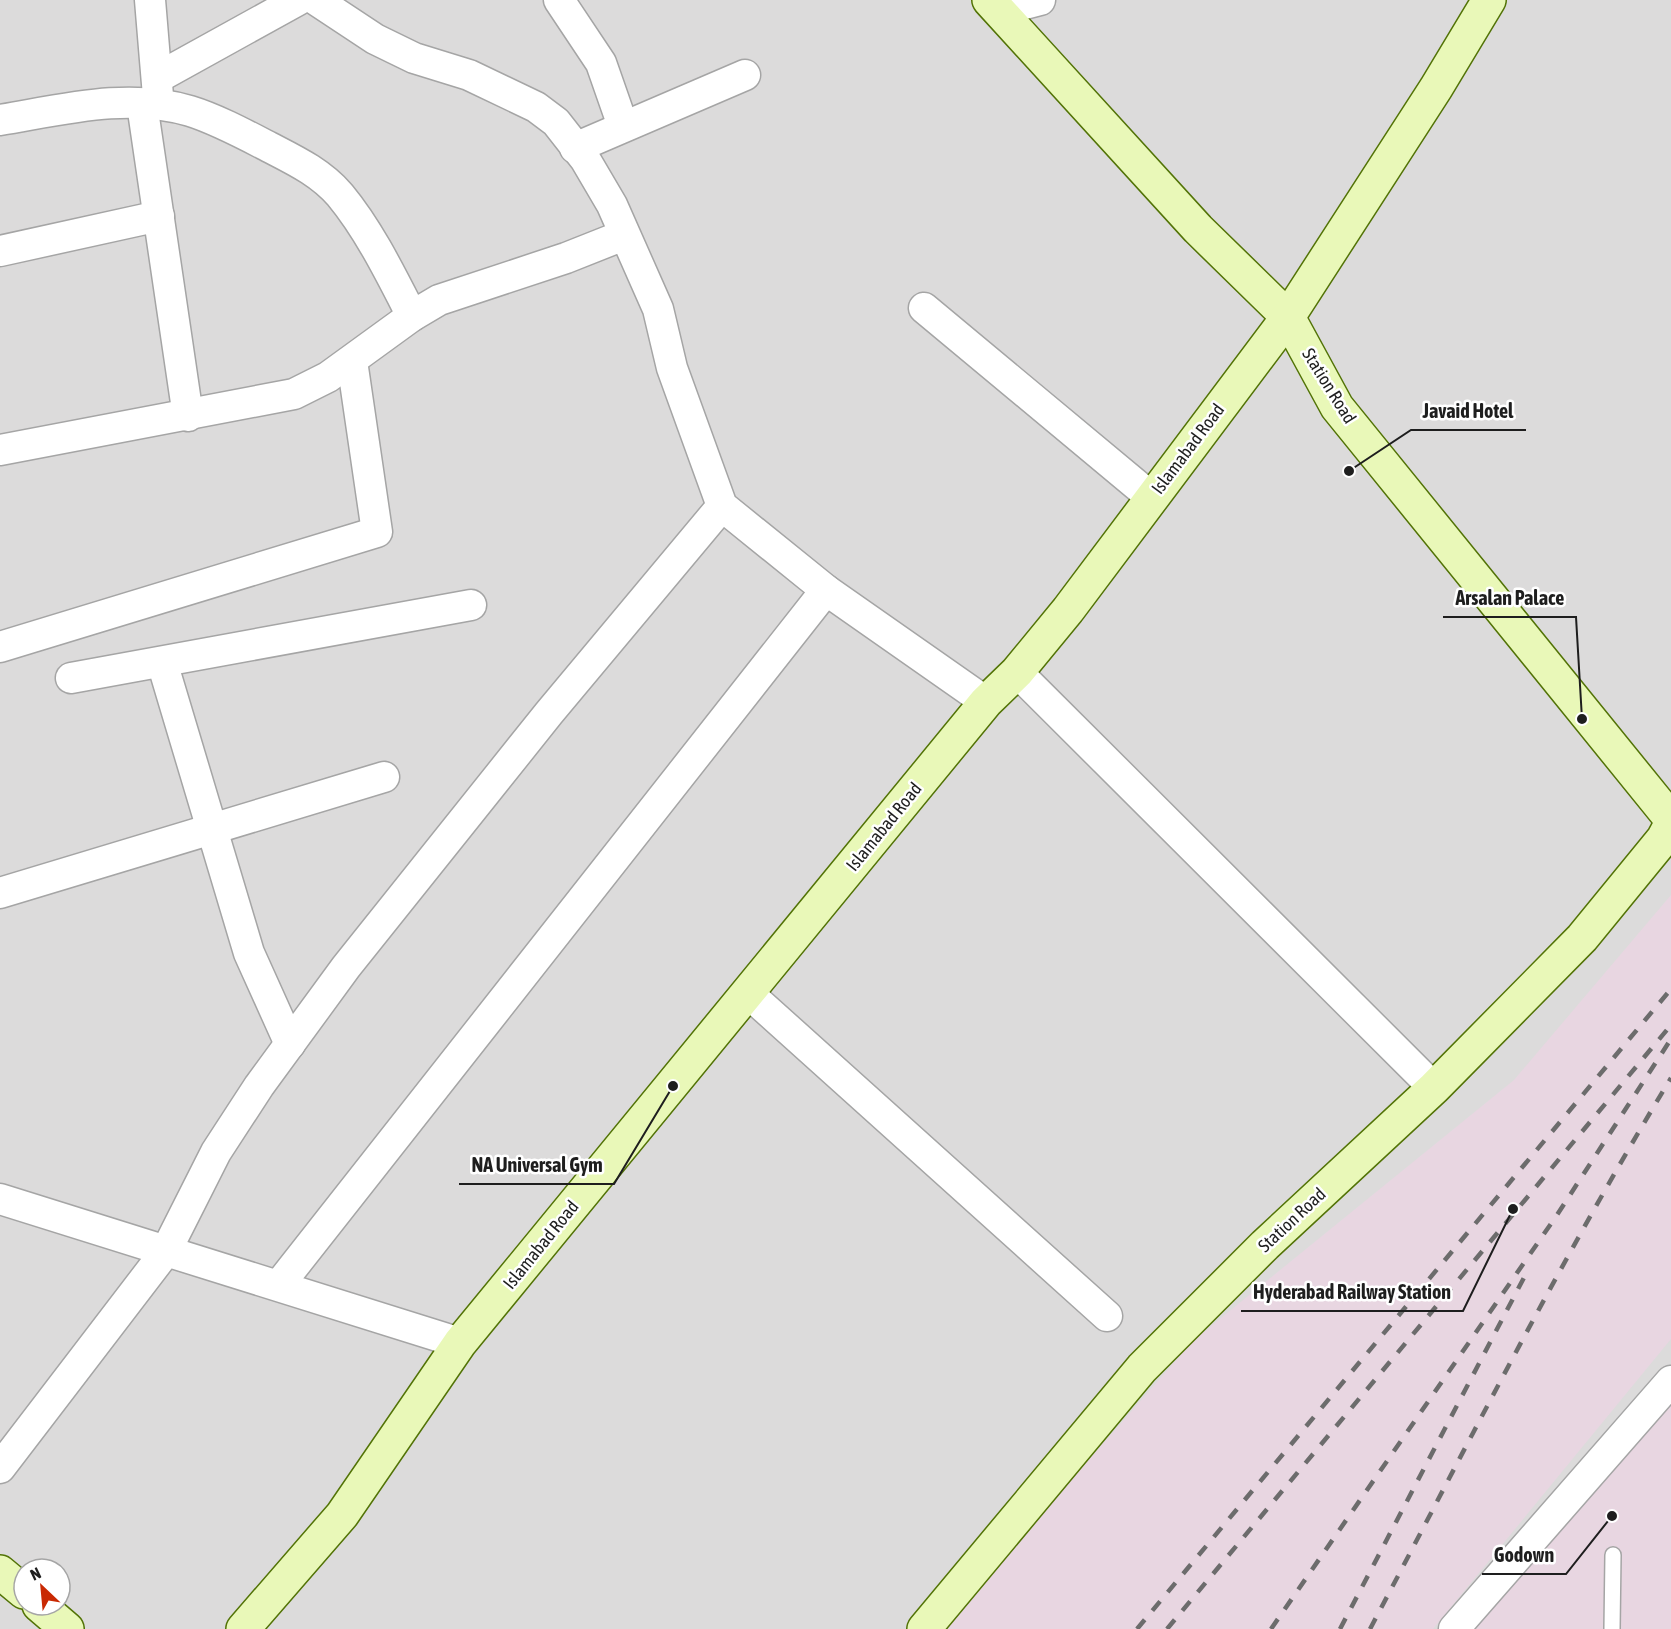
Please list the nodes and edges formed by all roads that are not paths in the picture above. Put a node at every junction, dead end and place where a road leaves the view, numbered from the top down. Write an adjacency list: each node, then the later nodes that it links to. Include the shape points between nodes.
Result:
1 (150, 0): 8 (street)
2 (298, 0): 8 (street)
3 (316, 0): 11 (street, via 375,39 469,75 536,107 556,122)
4 (559, 0): 10 (street, via 601,63)
5 (1489, 0): 17 (street, Islamabad Road)
6 (1014, 3): 17 (street, Station Road, via 1198,230)
7 (745, 75): 10 (street)
8 (153, 96): 9 (street); 12 (street); 16 (street, via 253,138 315,172 339,194 358,220)
9 (0, 120)
10 (623, 126): 11 (street)
11 (575, 148): 13 (street, via 612,206)
12 (159, 216): 14 (street); 19 (street)
13 (624, 235): 16 (street, via 439,300); 22 (street, via 658,309 672,368)
14 (0, 251)
15 (924, 308): 21 (street)
16 (412, 316): 18 (street)
17 (1287, 317): 21 (street, Islamabad Road); 31 (street, Station Road, via 1337,407)
18 (352, 361): 19 (street, via 294,394); 25 (street, via 377,532)
19 (188, 416): 20 (street)
20 (0, 450)
21 (1151, 497): 27 (street, Islamabad Road)
22 (722, 506): 23 (street); 35 (street, via 549,713 346,967)
23 (826, 590): 29 (street); 39 (street)
24 (471, 605): 26 (street)
25 (0, 647)
26 (162, 662): 28 (street); 32 (street)
27 (1017, 672): 29 (street, Islamabad Road); 36 (street)
28 (71, 678)
29 (986, 702): 34 (street, Islamabad Road)
30 (384, 777): 32 (street)
31 (1671, 822): 36 (street, Station Road, via 1663,839 1582,938)
32 (212, 829): 33 (street); 35 (street, via 249,953)
33 (0, 893)
34 (748, 993): 40 (street); 41 (street, Islamabad Road)
35 (290, 1044): 38 (street, via 216,1152)
36 (1434, 1088): 50 (street, Station Road, via 1265,1245 1142,1368)
37 (0, 1199): 38 (street)
38 (166, 1251): 39 (street); 43 (street)
39 (279, 1285): 41 (street)
40 (1107, 1316)
41 (460, 1344): 49 (street, Islamabad Road, via 342,1515)
42 (1666, 1395): 51 (street)
43 (0, 1468)
44 (1613, 1555): 52 (lane)
45 (0, 1572): 46 (street)
46 (12, 1582)
47 (53, 1617): 48 (street)
48 (67, 1629)
49 (243, 1629)
50 (924, 1629)
51 (1454, 1629)
52 (1612, 1629)

